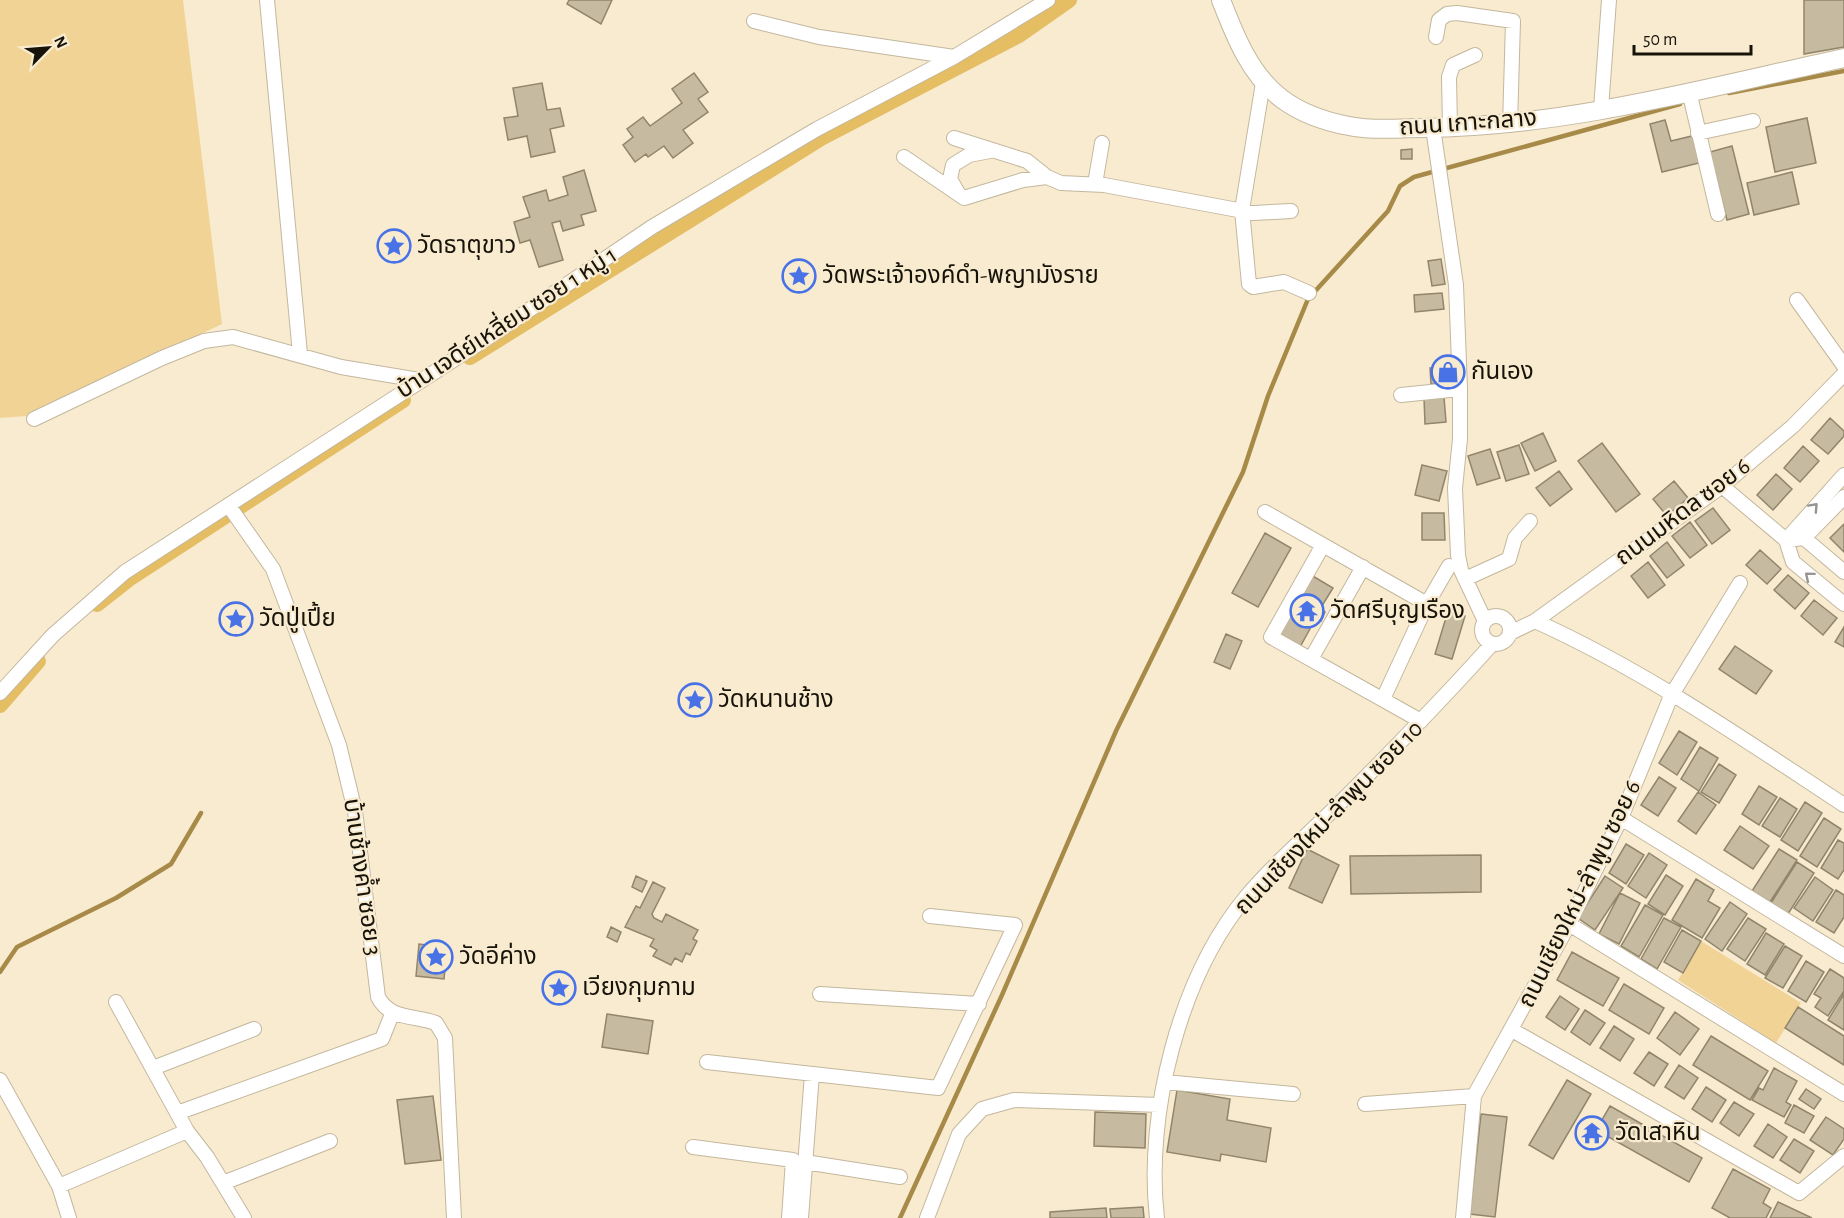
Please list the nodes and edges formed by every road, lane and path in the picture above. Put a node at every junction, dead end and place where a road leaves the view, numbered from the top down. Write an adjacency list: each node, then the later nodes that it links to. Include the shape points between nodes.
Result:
1 (267, 0): 29 (street)
2 (1048, 0): 8 (street, บ้าน เจดีย์เหลี่ยม ซอย 1 หมู่ 1)
3 (1221, 0): 10 (street, ถนน เกาะกลาง, via 1250,64)
4 (1610, 0): 12 (street)
5 (754, 21): 8 (street, via 819,37)
6 (1436, 37): 14 (street, via 1439,20 1447,14 1513,21)
7 (1475, 55): 15 (street, via 1453,65)
8 (954, 57): 32 (street, บ้าน เจดีย์เหลี่ยม ซอย 1 หมู่ 1, via 818,129 652,227)
9 (1844, 58): 11 (street, ถนน เกาะกลาง)
10 (1263, 83): 15 (street, ถนน เกาะกลาง, via 1283,100 1324,120 1375,129); 24 (street)
11 (1689, 92): 12 (street, ถนน เกาะกลาง); 16 (street)
12 (1601, 109): 14 (street, ถนน เกาะกลาง)
13 (1754, 121): 16 (street)
14 (1510, 125): 15 (street, ถนน เกาะกลาง)
15 (1439, 133): 33 (street, via 1438,178 1456,285)
16 (1698, 133): 26 (street)
17 (954, 138): 19 (street)
18 (1102, 143): 22 (street)
19 (994, 151): 21 (street, via 1027,161); 23 (street, via 969,155 953,165 950,179)
20 (904, 157): 23 (street)
21 (1047, 177): 22 (street, via 1061,183); 23 (street, via 964,198)
22 (1095, 184): 24 (street)
23 (959, 194)
24 (1242, 210): 25 (street); 27 (street, via 1250,285 1284,282)
25 (1291, 211)
26 (1718, 214)
27 (1309, 292)
28 (1797, 300): 30 (street)
29 (300, 354): 32 (street, via 341,367); 35 (street, via 233,337 204,341)
30 (1844, 366)
31 (1844, 374): 37 (street, ถนนมหิดล ซอย 6, via 1793,426)
32 (419, 380): 39 (street, บ้าน เจดีย์เหลี่ยม ซอย 1 หมู่ 1)
33 (1460, 388): 34 (street); 48 (street, via 1455,488 1458,555)
34 (1401, 395)
35 (34, 419)
36 (1844, 475): 43 (street, one-way to 36)
37 (1722, 486): 43 (street); 53 (street, ถนนมหิดล ซอย 6)
38 (1844, 497): 42 (street)
39 (233, 510): 57 (street, บ้าน เจดีย์เหลี่ยม ซอย 1 หมู่ 1, via 125,572 53,635); 69 (street, บ้านช้างค้ำ ซอย 3, via 273,569 339,745 355,811 378,997)
40 (1265, 512): 44 (street)
41 (1530, 521): 48 (street, via 1515,538 1509,559)
42 (1804, 538): 43 (street); 47 (street)
43 (1786, 540): 51 (street, one-way to 43, via 1792,562)
44 (1323, 545): 46 (street); 56 (street, via 1271,637)
45 (1449, 566): 50 (street)
46 (1363, 567): 50 (street); 56 (street)
47 (1844, 572)
48 (1465, 579): 52 (street)
49 (1740, 583): 58 (street, ถนนเชียงใหม่-ลำพูน ซอย 6)
50 (1427, 604): 59 (street)
51 (1844, 604)
52 (1485, 621): 54 (street, via 1500,616 1508,623); 55 (street, via 1482,631)
53 (1535, 621): 54 (street, ถนนมหิดล ซอย 6); 58 (street, via 1582,643)
54 (1510, 633): 55 (street, via 1503,642)
55 (1492, 644): 60 (street, ถนนเชียงใหม่-ลำพูน ซอย 10)
56 (1311, 659): 59 (street)
57 (0, 693)
58 (1671, 696): 61 (street); 62 (street, ถนนเชียงใหม่-ลำพูน ซอย 6)
59 (1383, 699): 60 (street)
60 (1421, 721): 76 (street, ถนนเชียงใหม่-ลำพูน ซอย 10, via 1245,898 1208,956 1179,1024)
61 (1844, 805)
62 (1621, 818): 64 (street, ถนนเชียงใหม่-ลำพูน ซอย 6); 65 (street)
63 (930, 916): 68 (street, via 1016,925)
64 (1569, 924): 71 (street, ถนนเชียงใหม่-ลำพูน ซอย 6); 78 (street)
65 (1844, 956)
66 (820, 994): 68 (street)
67 (116, 1002): 73 (street)
68 (979, 1004): 74 (street, via 938,1088)
69 (392, 1014): 82 (street, via 382,1039); 93 (street, via 436,1023 445,1038)
70 (254, 1029): 73 (street)
71 (1512, 1030): 79 (street, ถนนเชียงใหม่-ลำพูน ซอย 6); 86 (street, via 1799,1193)
72 (707, 1062): 74 (street)
73 (153, 1068): 82 (street)
74 (812, 1074): 87 (street)
75 (0, 1080): 90 (street)
76 (1166, 1082): 77 (street); 81 (street, ถนนเชียงใหม่-ลำพูน ซอย 10)
77 (1293, 1094)
78 (1844, 1094)
79 (1474, 1096): 80 (street); 98 (street, ถนนเชียงใหม่-ลำพูน ซอย 6)
80 (1365, 1104)
81 (1160, 1105): 96 (street, via 1014,1100 982,1109 959,1134); 97 (street, ถนนเชียงใหม่-ลำพูน ซอย 10, via 1154,1192)
82 (177, 1113): 83 (street)
83 (187, 1131): 89 (street); 90 (street)
84 (330, 1141): 89 (street)
85 (693, 1147): 94 (street, via 793,1160)
86 (1844, 1156)
87 (805, 1162): 88 (street); 95 (street)
88 (900, 1177)
89 (223, 1183): 92 (street)
90 (59, 1186): 91 (street)
91 (69, 1218)
92 (244, 1218)
93 (454, 1218)
94 (789, 1218)
95 (801, 1218)
96 (927, 1218)
97 (1157, 1218)
98 (1463, 1218)

